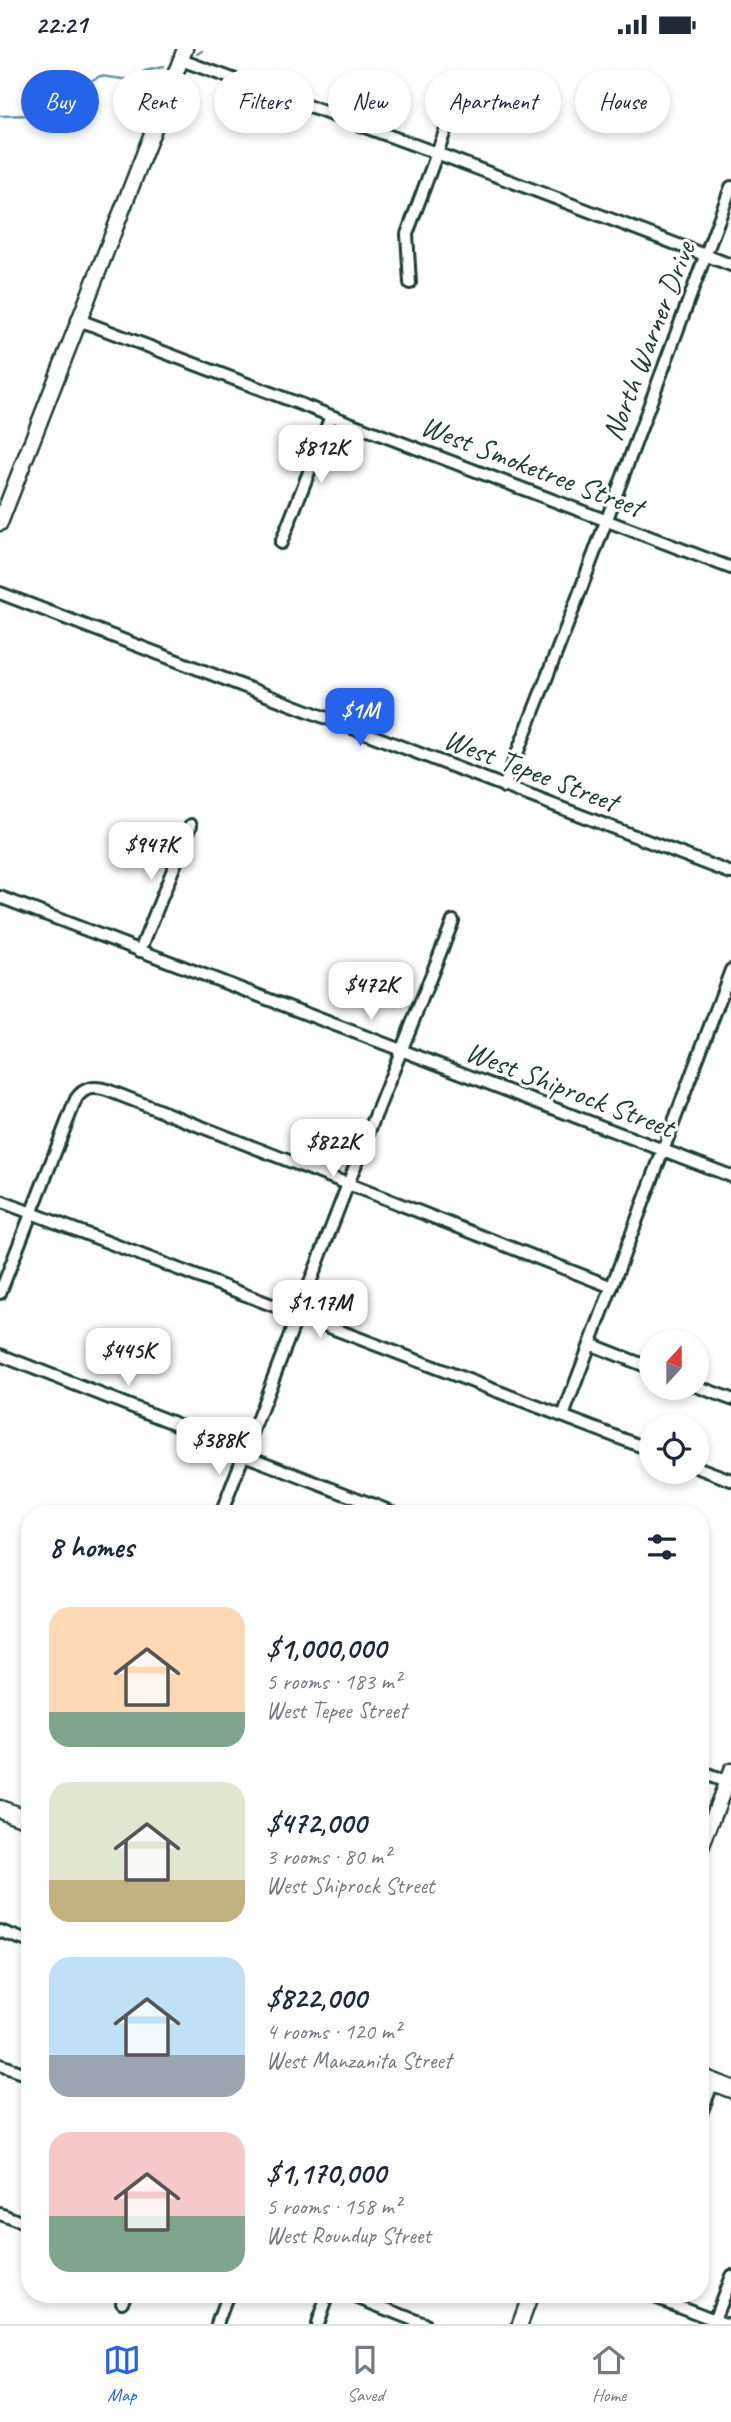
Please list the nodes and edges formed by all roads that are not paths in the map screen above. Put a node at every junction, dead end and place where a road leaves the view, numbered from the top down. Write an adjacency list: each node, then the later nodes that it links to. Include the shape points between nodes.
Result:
1 (183, 54): 3 (street); 8 (street)
2 (446, 133): 3 (street)
3 (439, 154): 5 (street); 7 (street, via 407,234)
4 (731, 187): 5 (street, North Warner Drive)
5 (706, 255): 6 (street); 10 (street, North Warner Drive)
6 (731, 265)
7 (410, 283)
8 (79, 320): 9 (street, West Smoketree Street); 11 (street)
9 (331, 416): 10 (street, West Smoketree Street); 12 (street)
10 (605, 521): 13 (street, West Smoketree Street); 15 (street, North Warner Drive)
11 (0, 523)
12 (281, 543)
13 (731, 568)
14 (0, 593): 15 (street, West Tepee Street)
15 (503, 786): 17 (street, West Tepee Street)
16 (191, 825): 20 (street)
17 (731, 873)
18 (0, 897): 20 (street, West Shiprock Street)
19 (453, 921): 22 (street)
20 (140, 951): 22 (street, West Shiprock Street)
21 (731, 970): 23 (street)
22 (400, 1050): 23 (street, West Shiprock Street); 25 (street)
23 (664, 1150): 24 (street, West Shiprock Street); 28 (street)
24 (731, 1176)
25 (348, 1184): 27 (street, via 107,1090 89,1088 76,1099); 28 (street); 30 (street)
26 (0, 1201): 27 (street)
27 (31, 1213): 29 (street); 30 (street)
28 (612, 1287): 31 (street)
29 (0, 1293)
30 (298, 1315): 36 (street); 38 (street)
31 (590, 1344): 33 (street); 36 (street)
32 (0, 1355): 38 (street)
33 (639, 1363)
34 (709, 1390): 35 (street)
35 (731, 1399)
36 (563, 1416): 37 (street)
37 (639, 1445)
38 (245, 1453): 41 (street); 42 (street)
39 (709, 1472): 40 (street)
40 (731, 1480)
41 (225, 1505)
42 (375, 1505)
43 (709, 1774): 44 (street)
44 (730, 1779): 47 (street)
45 (0, 1809): 46 (main road)
46 (21, 1817)
47 (709, 1829)
48 (0, 1931): 49 (street)
49 (21, 1939)
50 (0, 2065): 51 (street)
51 (21, 2073)
52 (709, 2081): 53 (main road)
53 (731, 2089)
54 (0, 2214): 55 (street)
55 (21, 2222)
56 (731, 2276): 62 (street)
57 (225, 2303): 64 (street)
58 (325, 2303): 65 (street)
59 (370, 2303): 63 (street)
60 (528, 2303): 66 (street)
61 (670, 2303): 62 (street)
62 (719, 2322)
63 (420, 2323)
64 (217, 2324)
65 (317, 2324)
66 (520, 2324)

